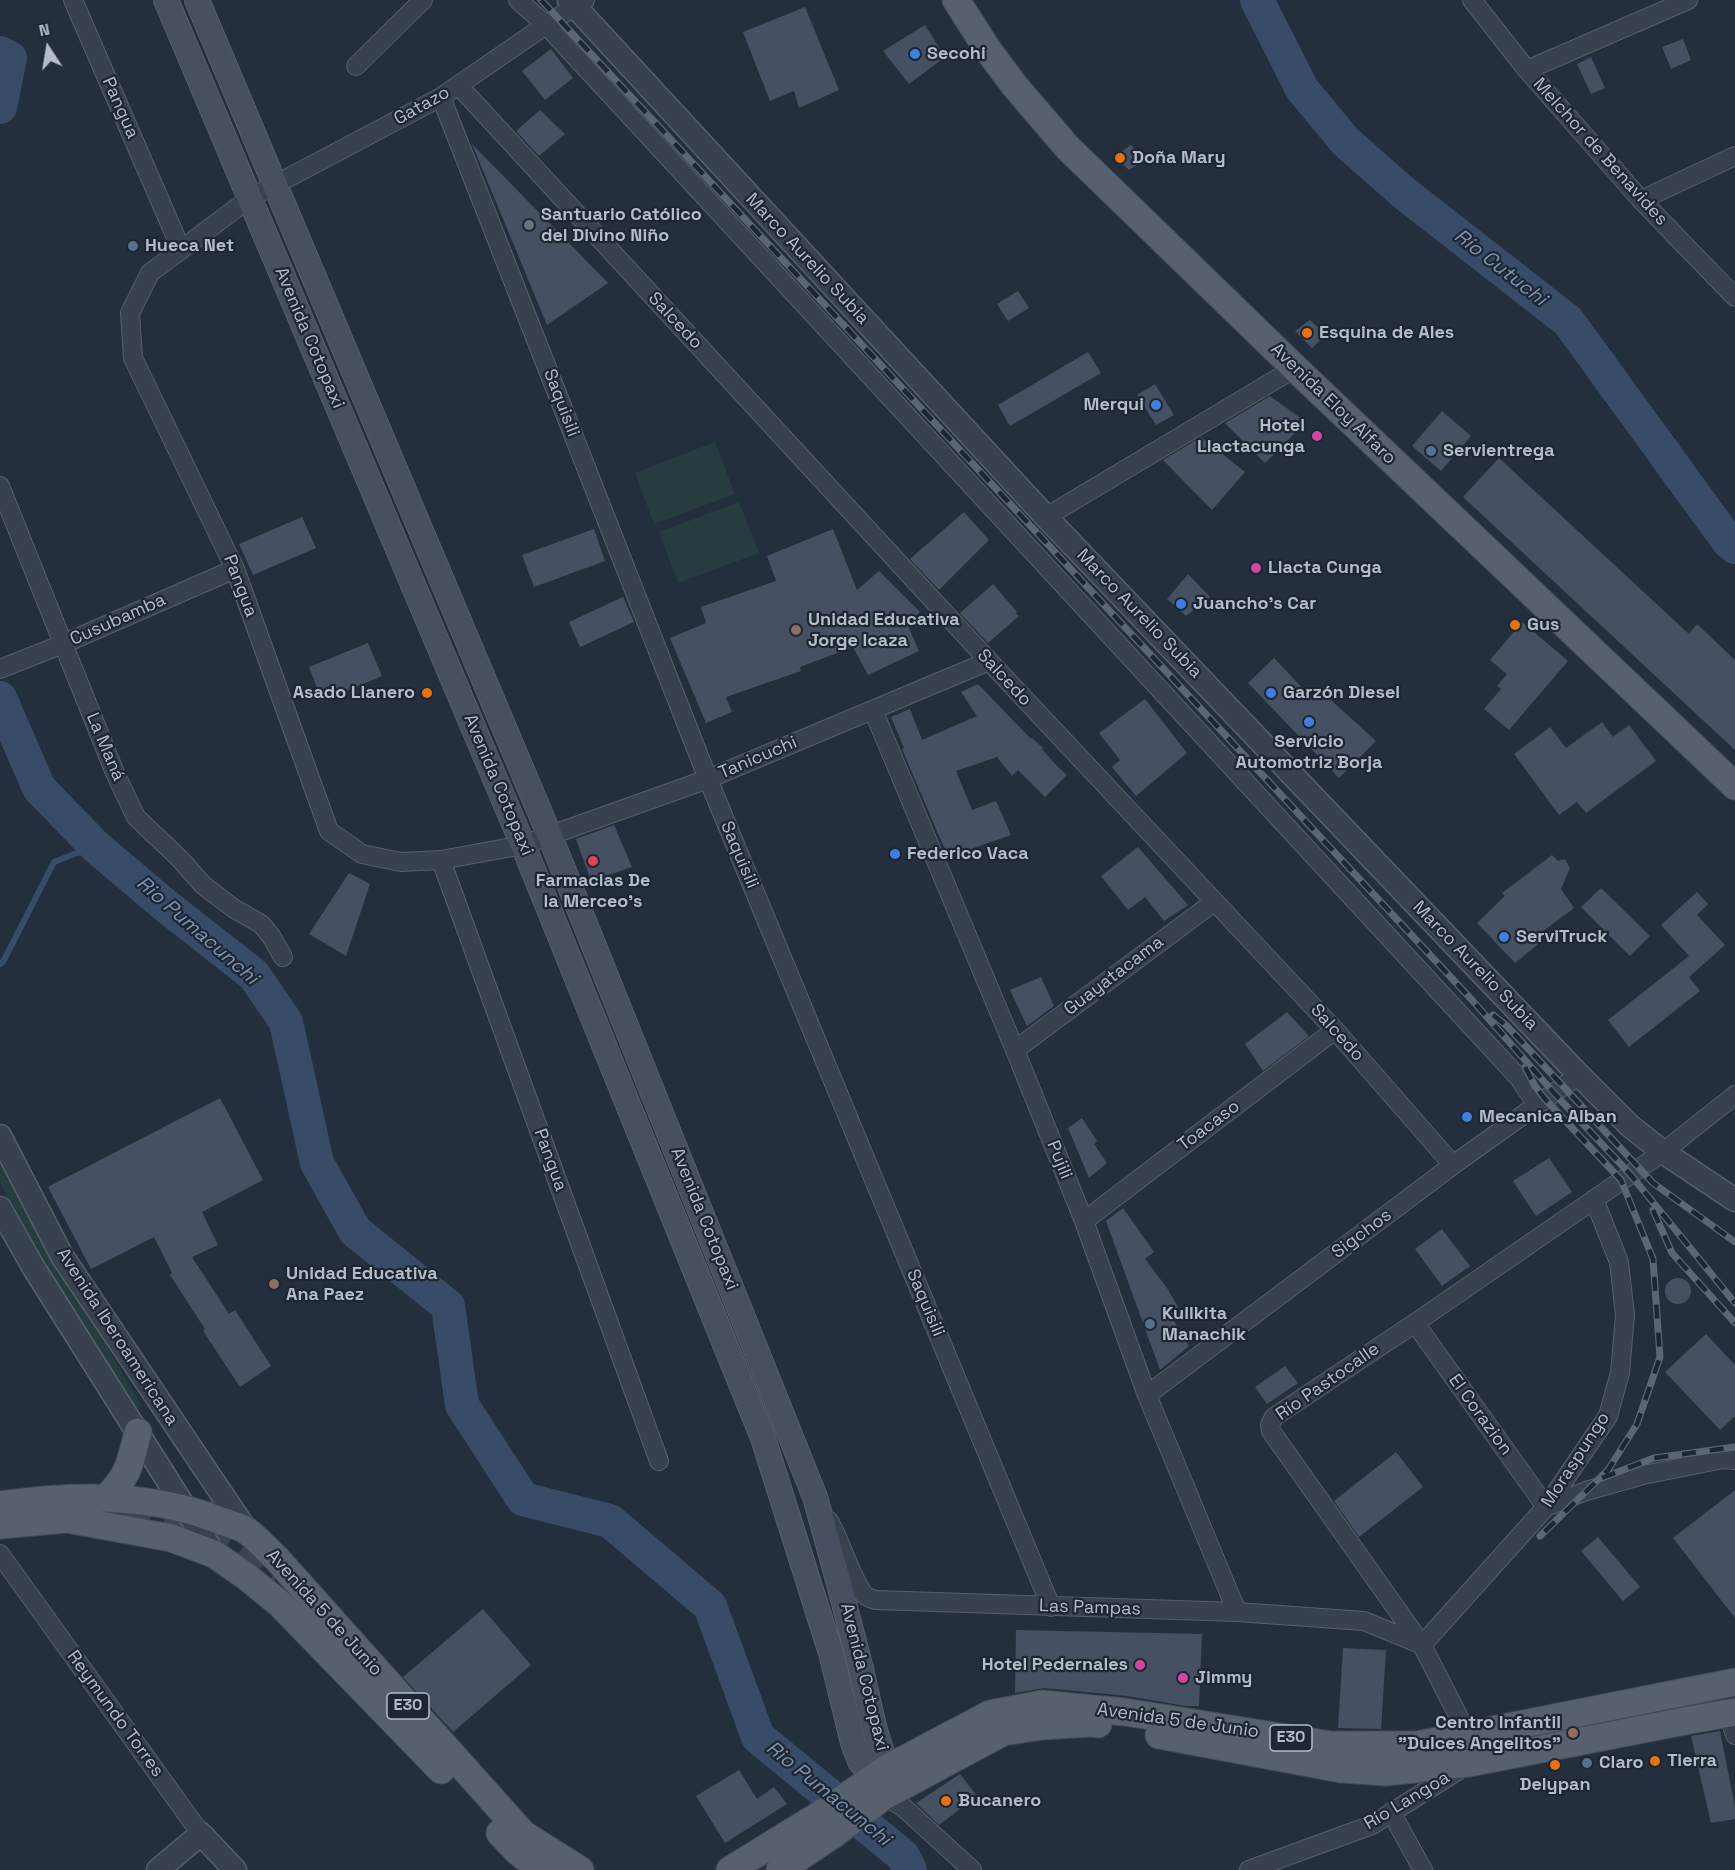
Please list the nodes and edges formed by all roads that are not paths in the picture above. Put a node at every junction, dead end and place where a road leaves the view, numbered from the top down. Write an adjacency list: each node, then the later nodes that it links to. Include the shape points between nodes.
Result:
1 (73, 0): 19 (street, Pangua)
2 (166, 0): 17 (main road, Avenida Cotopaxi)
3 (197, 0): 16 (main road, Avenida Cotopaxi)
4 (423, 0): 11 (street)
5 (518, 0): 10 (street, Marco Aurelio Subia)
6 (956, 0): 21 (main road, Avenida Eloy Alfaro, via 988,51 1066,147)
7 (1472, 0): 12 (street, Melchor de Benavides)
8 (1688, 0): 12 (street)
9 (577, 2): 10 (street, Gatazo); 23 (street, Marco Aurelio Subia)
10 (546, 25): 13 (street, Gatazo); 42 (street, Marco Aurelio Subia, via 1519,1078)
11 (356, 66)
12 (1527, 70): 18 (street, Melchor de Benavides)
13 (458, 85): 14 (street, Gatazo); 28 (street, Salcedo)
14 (441, 97): 16 (street, Gatazo); 31 (street, Saquisili)
15 (1734, 158): 18 (street)
16 (274, 184): 17 (street, Gatazo); 24 (main road, Avenida Cotopaxi)
17 (250, 198): 19 (street, Pangua); 25 (main road, Avenida Cotopaxi)
18 (1641, 200): 20 (street, Melchor de Benavides)
19 (181, 249): 26 (street, Pangua, via 150,273 130,313 133,357)
20 (1735, 297)
21 (1295, 368): 23 (street); 32 (main road, Avenida Eloy Alfaro)
22 (0, 486): 27 (street, La Maná)
23 (1046, 517): 40 (street, Marco Aurelio Subia)
24 (420, 529): 25 (main road); 33 (main road, Avenida Cotopaxi)
25 (394, 541): 34 (main road, Avenida Cotopaxi)
26 (235, 569): 27 (street, Cusubamba); 35 (street, Pangua, via 329,831 362,854 401,862)
27 (55, 647): 29 (street, Cusubamba); 37 (street, La Maná, via 136,817 203,885 261,924)
28 (989, 661): 30 (street, Tanicuchi); 36 (street, Salcedo)
29 (0, 669)
30 (873, 710): 31 (street, Tanicuchi); 39 (street, Pujili)
31 (708, 779): 33 (street, Tanicuchi); 65 (street, Saquisili)
32 (1735, 786)
33 (549, 834): 34 (street, Tanicuchi); 55 (main road, Avenida Cotopaxi)
34 (523, 845): 35 (street, Pangua); 76 (main road, Avenida Cotopaxi, via 762,1438 831,1653 853,1743 860,1761)
35 (441, 860): 54 (street, Pangua)
36 (1214, 902): 38 (street, Salcedo); 39 (street, Guayatacama)
37 (283, 957)
38 (1335, 1030): 45 (street, Salcedo); 49 (street, Toacaso)
39 (1015, 1050): 49 (street, Pujili)
40 (1579, 1075): 42 (street, Sigchos); 44 (street, Marco Aurelio Subia, via 1630,1126)
41 (1735, 1095): 44 (street, Río Pastocalle)
42 (1537, 1105): 45 (street, Sigchos)
43 (0, 1136): 61 (street, Avenida Iberoamericana, via 62,1256)
44 (1663, 1152): 46 (street, Río Pastocalle); 47 (street, Marco Aurelio Subia)
45 (1453, 1165): 51 (street, Sigchos)
46 (1594, 1199): 50 (street, Río Pastocalle); 58 (street, Moraspungo, via 1619,1262 1625,1315 1620,1373 1608,1416)
47 (1735, 1200)
48 (0, 1208): 52 (street, Avenida Iberoamericana)
49 (1084, 1221): 51 (street, Pujili)
50 (1415, 1323): 58 (street, El Corazion); 67 (street, Río Pastocalle, via 1274,1417 1270,1425)
51 (1147, 1395): 66 (street, Pujili)
52 (138, 1431): 56 (main road, via 130,1466 122,1482); 59 (street, Avenida Iberoamericana)
53 (1735, 1460): 58 (street, via 1643,1475)
54 (659, 1461)
55 (815, 1497): 65 (street, Las Pampas, via 866,1596 875,1600); 76 (main road, Avenida Cotopaxi, via 877,1739)
56 (106, 1498): 57 (main road, Avenida 5 de Junio / E30); 59 (main road, Avenida 5 de Junio / E30)
57 (0, 1505)
58 (1546, 1507): 67 (street, Moraspungo)
59 (187, 1509): 61 (main road, Avenida 5 de Junio / E30); 63 (street, Avenida Iberoamericana)
60 (0, 1525): 63 (main road, Avenida 5 de Junio / E30, via 67,1519 171,1538)
61 (246, 1530): 70 (main road, Avenida 5 de Junio / E30, via 277,1559)
62 (0, 1554): 79 (street, Reymundo Torres)
63 (214, 1554): 74 (main road, Avenida 5 de Junio / E30, via 280,1604)
64 (277, 1577): 70 (main road, via 388,1698)
65 (1052, 1607): 66 (street, Las Pampas)
66 (1237, 1612): 67 (street, Las Pampas, via 1364,1621)
67 (1422, 1645): 73 (street, Río Pastocalle)
68 (1735, 1682): 69 (main road, Avenida 5 de Junio / E30)
69 (1685, 1692): 71 (main road); 73 (main road, Avenida 5 de Junio / E30)
70 (415, 1714): 74 (main road, Avenida 5 de Junio / E30)
71 (1690, 1720): 72 (main road, Avenida 5 de Junio / E30); 75 (main road, Avenida 5 de Junio / E30)
72 (1733, 1720)
73 (1468, 1735): 75 (street, Río Langoa); 76 (main road, Avenida 5 de Junio / E30, via 1417,1745 1331,1744 1125,1712 1042,1704 990,1714)
74 (446, 1762): 82 (main road, Avenida 5 de Junio / E30, via 518,1852); 83 (main road, Avenida 5 de Junio / E30, via 523,1833)
75 (1469, 1763): 76 (main road, Avenida 5 de Junio / E30, via 1386,1772 1341,1769 1091,1723 1003,1732); 77 (street, Río Langoa)
76 (883, 1790): 78 (main road, Avenida 5 de Junio / E30); 86 (street)
77 (1391, 1812): 87 (street, Río Langoa, via 1372,1825); 88 (street)
78 (828, 1824): 84 (main road, Avenida 5 de Junio / E30); 85 (main road, Avenida 5 de Junio / E30)
79 (201, 1834): 80 (street); 81 (street, Reymundo Torres)
80 (158, 1870)
81 (235, 1870)
82 (542, 1870)
83 (580, 1870)
84 (730, 1870)
85 (780, 1870)
86 (972, 1870)
87 (1249, 1870)
88 (1423, 1870)

